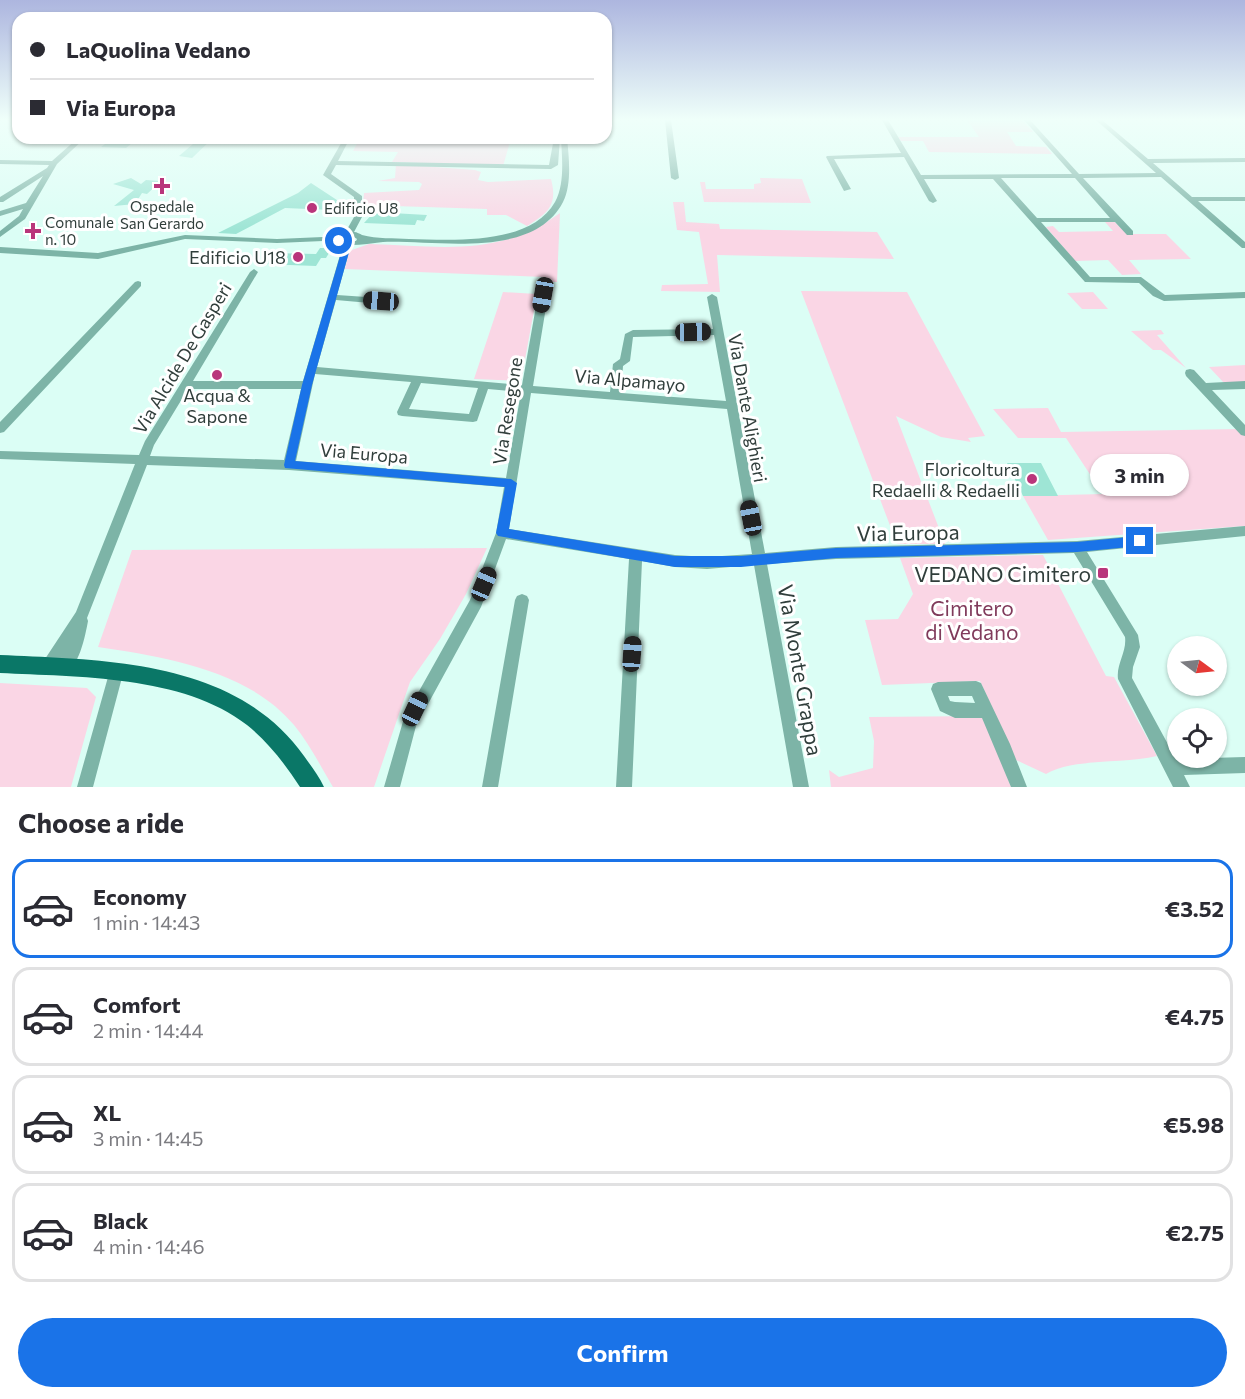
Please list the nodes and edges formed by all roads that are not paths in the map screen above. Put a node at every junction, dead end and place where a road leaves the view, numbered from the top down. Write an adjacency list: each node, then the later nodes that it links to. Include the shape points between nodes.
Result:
1 (62, 157): 14 (street)
2 (336, 157): 13 (street)
3 (557, 157): 13 (street, via 551,167)
4 (563, 157): 35 (street, via 556,206 542,221 502,238 466,243)
5 (673, 157): 17 (street)
6 (839, 157): 22 (street, via 829,157)
7 (906, 157): 18 (street)
8 (1060, 157): 15 (street)
9 (1142, 157): 11 (street)
10 (1245, 160): 11 (street)
11 (1147, 161): 16 (street)
12 (0, 162): 14 (street)
13 (332, 163): 35 (street, via 327,175 356,193 359,209)
14 (52, 166): 20 (street); 21 (street)
15 (1076, 175): 16 (street); 19 (street); 29 (street)
16 (1162, 175): 23 (street)
17 (675, 177)
18 (918, 177): 19 (street); 26 (street)
19 (996, 177): 31 (street)
20 (42, 179): 21 (street); 27 (street)
21 (28, 180): 25 (street)
22 (847, 189)
23 (1190, 199): 24 (street); 36 (street)
24 (1245, 199)
25 (0, 200)
26 (933, 201)
27 (29, 205): 28 (street); 30 (street); 34 (street, via 24,221)
28 (0, 214): 30 (street)
29 (1114, 216): 31 (street); 32 (street)
30 (22, 217): 33 (street)
31 (1033, 220): 41 (street, via 1088,280 1141,280 1160,297)
32 (1130, 233)
33 (0, 235)
34 (0, 240)
35 (345, 240): 37 (street, via 185,237 98,256); 42 (street)
36 (1244, 244)
37 (0, 250)
38 (254, 272): 50 (street, Via Alcide De Gasperi)
39 (138, 284): 57 (street)
40 (543, 295): 53 (street, Via Resegone)
41 (1245, 295)
42 (331, 297): 44 (street); 46 (street)
43 (712, 297): 45 (street, Via Dante Alighieri)
44 (381, 301)
45 (717, 332): 55 (street, via 628,336 625,361 618,364); 56 (street, Via Dante Alighieri)
46 (312, 370): 48 (street, Via Alpamayo); 51 (street)
47 (1190, 373): 54 (street)
48 (418, 378): 49 (street, Via Alpamayo); 49 (street, via 402,412 472,418)
49 (485, 384): 53 (street, Via Alpamayo)
50 (186, 385): 51 (street); 60 (street, Via Alcide De Gasperi)
51 (307, 385): 61 (street)
52 (1245, 385): 54 (street)
53 (527, 387): 55 (street, Via Alpamayo); 62 (street, Via Resegone)
54 (1203, 387): 58 (street)
55 (615, 397): 56 (street, Via Alpamayo)
56 (729, 405): 67 (street, Via Dante Alighieri)
57 (0, 429)
58 (1245, 432)
59 (0, 456): 60 (street, Via Europa)
60 (141, 462): 61 (street, Via Europa); 70 (street, Via Alcide De Gasperi, via 81,616 76,646)
61 (289, 465): 62 (street, Via Europa)
62 (511, 483): 64 (street, Via Resegone)
63 (1245, 531): 65 (street, Via Europa)
64 (502, 533): 66 (street, Via Europa); 79 (street, Via Resegone, via 476,603 409,723)
65 (1077, 547): 67 (street, Via Europa, via 836,553); 73 (street, via 1133,639 1125,679)
66 (636, 555): 67 (street, Via Europa, via 707,563); 81 (street)
67 (759, 560): 82 (street, Via Monte Grappa)
68 (522, 600): 80 (street)
69 (0, 664): 70 (main road)
70 (55, 667): 71 (main road)
71 (117, 670): 77 (street); 78 (main road, via 192,686 240,709 283,745)
72 (986, 711): 83 (street)
73 (1167, 759)
74 (1227, 765): 75 (street)
75 (1245, 765)
76 (1172, 768): 84 (street)
77 (85, 787)
78 (313, 787)
79 (392, 787)
80 (490, 787)
81 (624, 787)
82 (801, 787)
83 (1018, 787)
84 (1182, 787)

